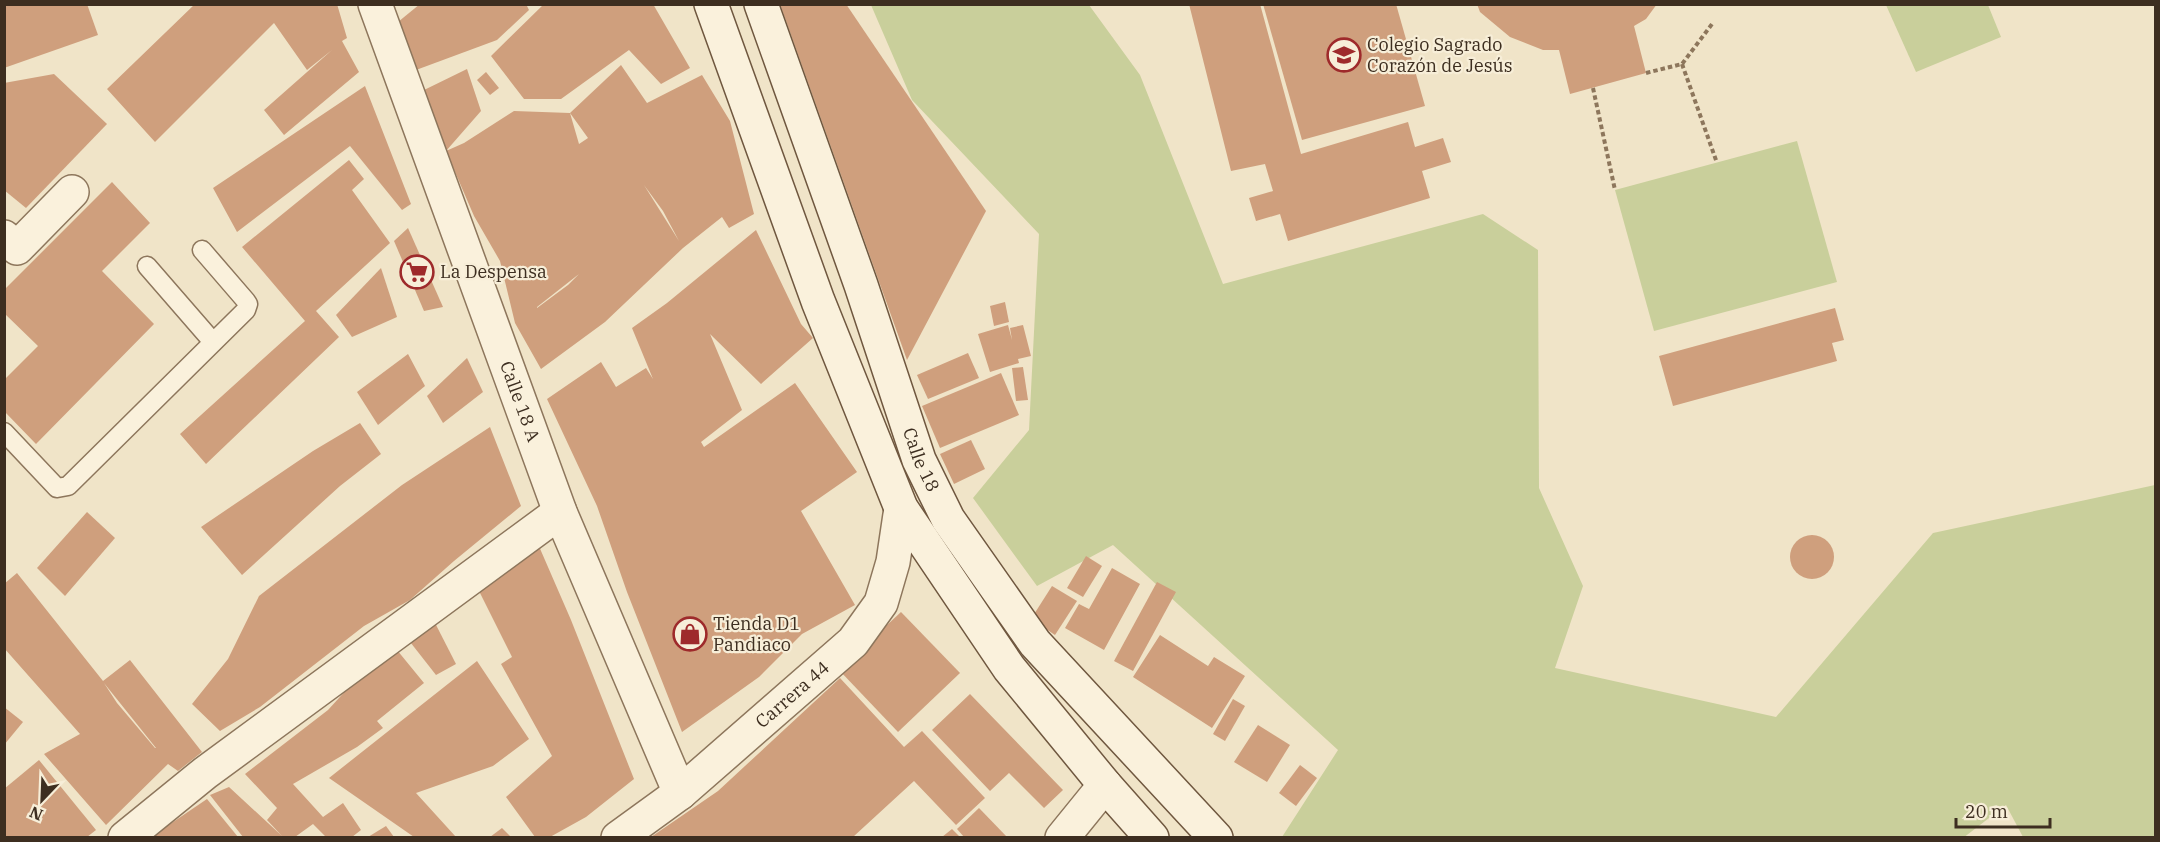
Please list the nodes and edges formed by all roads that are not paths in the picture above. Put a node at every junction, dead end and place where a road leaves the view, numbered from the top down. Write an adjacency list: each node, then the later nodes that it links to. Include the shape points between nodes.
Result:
1 (375, 4): 11 (street, Calle 18 A)
2 (711, 4): 10 (street, Calle 18, via 818,301)
3 (762, 4): 18 (street, Calle 18, via 919,460 948,519 1035,642)
4 (72, 192): 5 (street)
5 (8, 248)
6 (202, 250): 8 (lane, via 248,304)
7 (147, 266): 8 (lane)
8 (213, 342): 9 (lane, via 68,486 57,488)
9 (4, 432)
10 (901, 508): 12 (street, Calle 18, via 1009,668); 13 (street, Carrera 44, via 893,562 881,603 853,642)
11 (560, 512): 13 (street, Calle 18 A); 14 (street, via 204,772)
12 (1105, 785): 16 (street); 17 (street, Calle 18)
13 (680, 793): 15 (street, Carrera 44)
14 (125, 837)
15 (618, 837)
16 (1062, 837)
17 (1152, 837)
18 (1216, 837)

